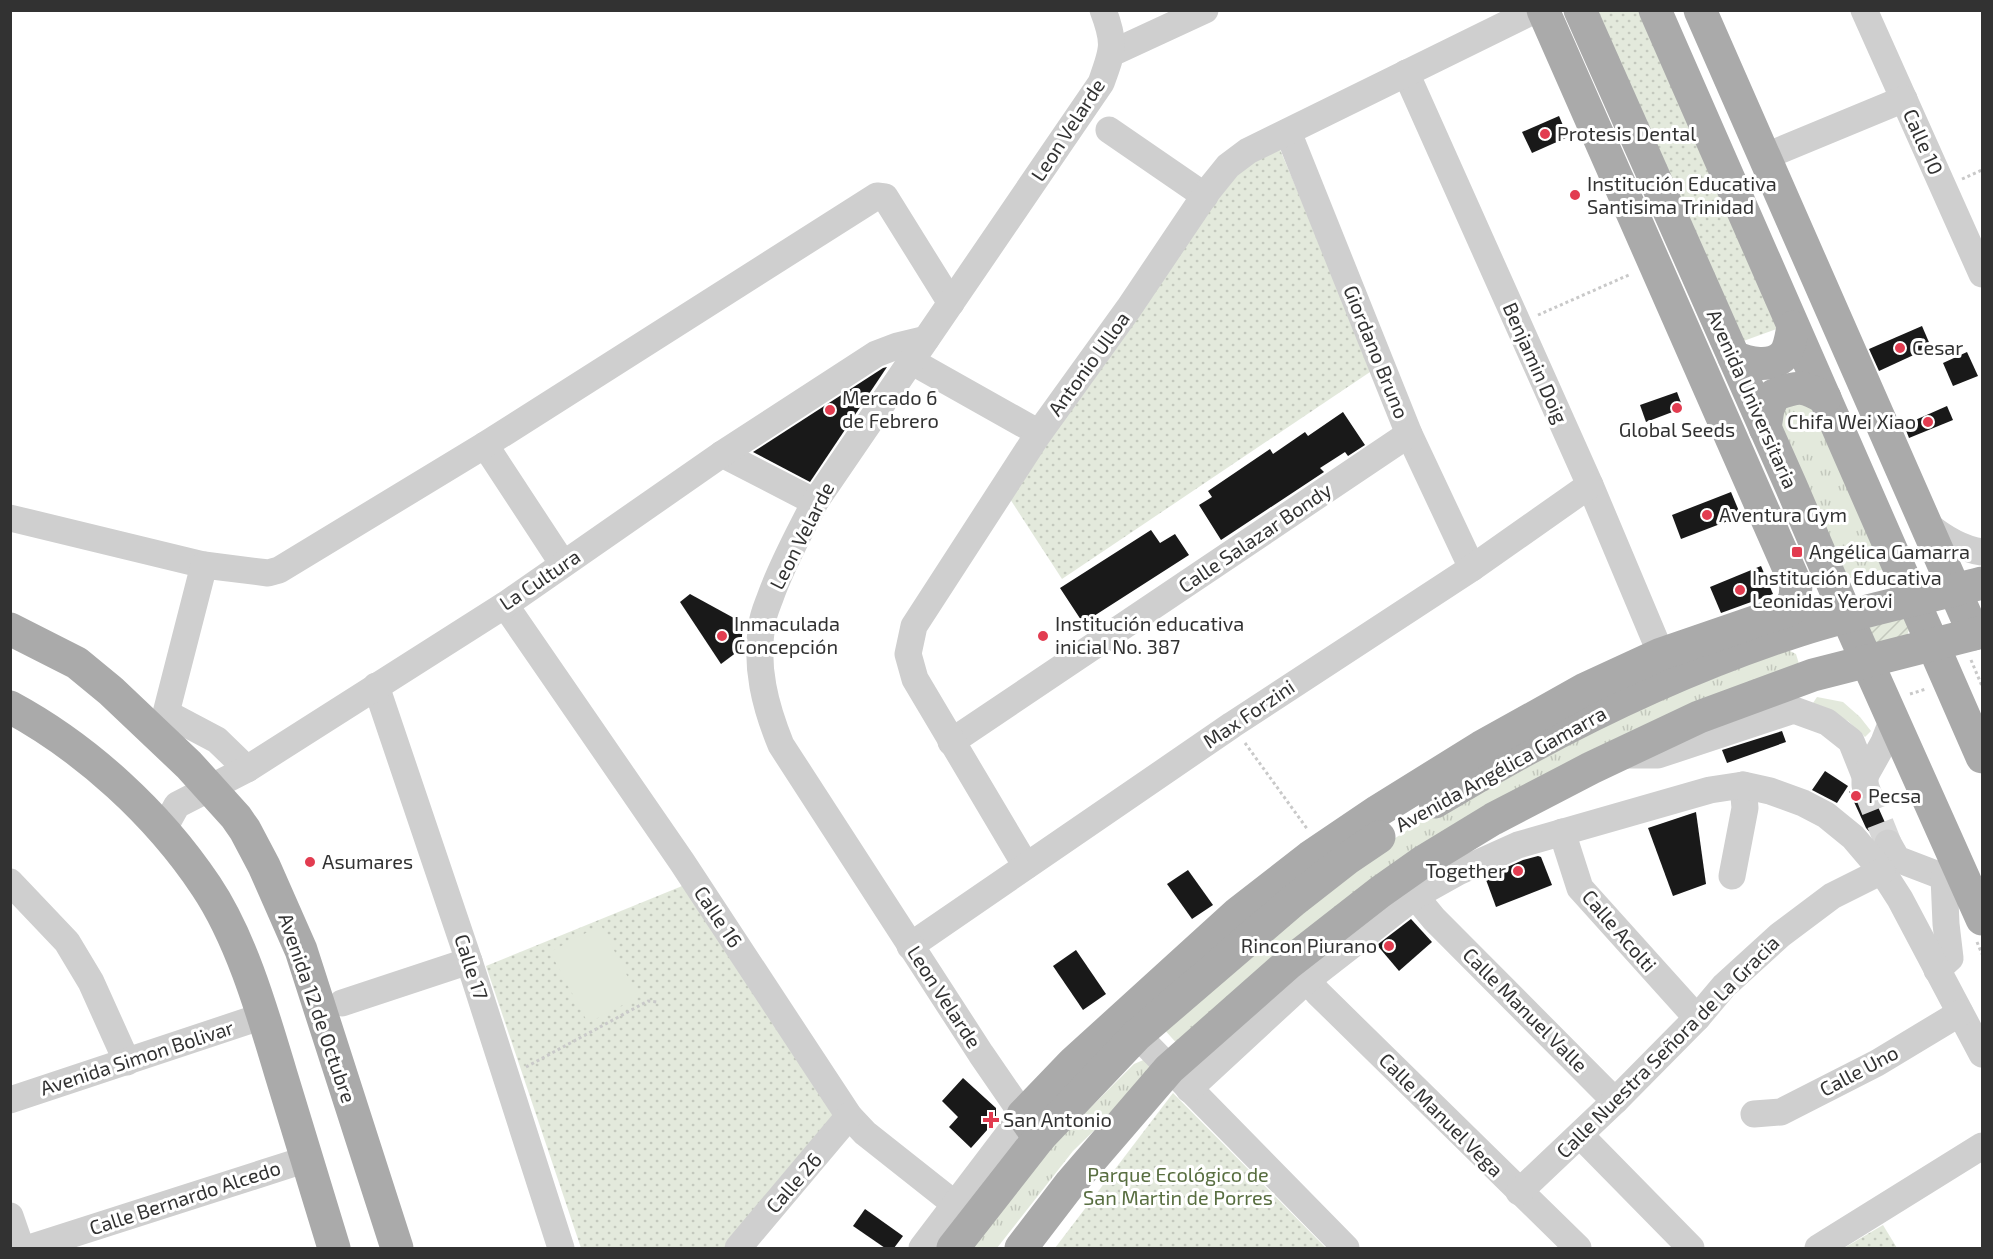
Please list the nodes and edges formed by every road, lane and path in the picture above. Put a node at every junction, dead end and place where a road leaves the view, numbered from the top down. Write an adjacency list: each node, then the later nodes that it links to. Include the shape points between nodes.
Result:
1 (1103, 10): 9 (street, Leon Velarde, via 1111,30)
2 (1205, 10): 9 (street)
3 (1535, 10): 10 (street, Antonio Ulloa)
4 (1543, 10): 17 (main road, Avenida Universitaria)
5 (1580, 10): 23 (main road, Avenida Universitaria)
6 (1655, 10): 14 (main road)
7 (1701, 10): 15 (main road)
8 (1864, 10): 11 (street, Calle 10)
9 (1112, 53): 19 (street, Leon Velarde, via 1101,83)
10 (1406, 74): 13 (street, Antonio Ulloa); 20 (street, Benjamin Doig)
11 (1904, 99): 15 (street); 18 (street, Calle 10)
12 (1109, 130): 16 (street)
13 (1288, 132): 16 (street, Antonio Ulloa, via 1248,151 1228,166); 28 (street, Giordano Bruno)
14 (1716, 151): 15 (main road); 21 (main road)
15 (1770, 171): 35 (main road)
16 (1204, 196): 27 (street, Antonio Ulloa)
17 (1654, 264): 20 (path); 24 (main road, Avenida Universitaria)
18 (1983, 274)
19 (951, 303): 22 (street, Leon Velarde); 29 (street, via 885,196 877,196)
20 (1518, 324): 31 (street, Benjamin Doig)
21 (1793, 327): 23 (main road, via 1784,354 1776,360 1749,363); 25 (main road)
22 (918, 350): 27 (street); 30 (street, La Cultura, via 897,346 876,354); 33 (street, Leon Velarde)
23 (1734, 357): 26 (main road, Avenida Universitaria)
24 (1704, 376): 32 (main road); 41 (main road, Avenida Universitaria, via 1796,585)
25 (1824, 398): 26 (main road, via 1796,387 1774,394); 42 (main road)
26 (1765, 428): 32 (main road, Avenida Universitaria)
27 (1039, 433): 59 (street, Antonio Ulloa, via 914,626 908,654 915,679)
28 (1409, 434): 39 (street, Giordano Bruno); 59 (street, Calle Salazar Bondy)
29 (485, 445): 37 (street); 38 (street, via 279,570 268,573)
30 (722, 454): 33 (street); 37 (street, La Cultura)
31 (1590, 485): 39 (street, Max Forzini); 48 (street, Benjamin Doig)
32 (1791, 486): 44 (main road, Avenida Universitaria)
33 (815, 502): 79 (street, Leon Velarde, via 780,571 762,622 759,665 763,694 781,745)
34 (10, 518): 38 (street)
35 (1925, 523): 36 (street, via 1959,546); 40 (main road)
36 (1983, 552)
37 (563, 564): 43 (street, La Cultura)
38 (204, 565): 57 (street)
39 (1472, 568): 58 (street, Max Forzini)
40 (1969, 587): 42 (main road, Avenida Angélica Gamarra); 49 (main road)
41 (1795, 598): 48 (main road, Avenida Angélica Gamarra, via 1789,610)
42 (1913, 600): 44 (main road, Avenida Angélica Gamarra); 47 (main road)
43 (505, 605): 52 (street, La Cultura); 96 (street, Calle 16, via 682,862)
44 (1847, 617): 46 (main road, Avenida Angélica Gamarra); 50 (main road, Avenida Universitaria)
45 (10, 629): 53 (main road, Avenida 12 de Octubre, via 77,663)
46 (1798, 630): 51 (main road, via 1808,635 1819,654); 88 (main road, Avenida Angélica Gamarra, via 1632,697 1519,754 1399,824 1293,901)
47 (1932, 644): 49 (main road, Avenida Angélica Gamarra); 50 (main road, Avenida Angélica Gamarra)
48 (1661, 654): 69 (main road, Avenida Angélica Gamarra, via 1585,689 1481,747)
49 (1973, 655): 56 (path); 61 (main road)
50 (1866, 661): 51 (main road, Avenida Angélica Gamarra); 56 (main road, Avenida Universitaria)
51 (1813, 675): 55 (street); 60 (main road, Avenida Angélica Gamarra, via 1710,713)
52 (376, 686): 62 (street, La Cultura); 80 (street, Calle 17)
53 (111, 691): 57 (street); 64 (main road, Avenida 12 de Octubre)
54 (10, 706): 65 (main road, via 36,721 119,786)
55 (1794, 710): 56 (street, via 1827,722 1851,741 1865,781 1884,742); 60 (street, via 1658,755)
56 (1889, 711): 73 (main road, Avenida Universitaria)
57 (166, 713): 62 (street, via 217,740)
58 (1232, 724): 69 (path); 71 (street, Max Forzini)
59 (951, 742): 71 (street, Antonio Ulloa)
60 (1616, 755): 67 (main road, Avenida Angélica Gamarra)
61 (1983, 757)
62 (248, 769): 64 (street, La Cultura)
63 (1743, 785): 66 (street, Avenida Angélica Gamarra, via 1710,790); 72 (street, Avenida Angélica Gamarra, via 1781,795 1826,815 1853,837); 74 (street, via 1745,808)
64 (210, 787): 65 (street, La Cultura, via 177,805); 107 (main road, Avenida 12 de Octubre, via 245,830 301,950)
65 (164, 832): 86 (main road, via 207,887 237,944)
66 (1562, 832): 67 (street, Avenida Angélica Gamarra, via 1518,845); 87 (street, Calle Acolti, via 1580,888)
67 (1486, 842): 70 (main road, Avenida Angélica Gamarra); 77 (street, Avenida Angélica Gamarra)
68 (1888, 843): 73 (street, via 1897,859)
69 (1321, 849): 97 (main road, Avenida Angélica Gamarra, via 1238,913 1073,1063)
70 (1424, 861): 76 (main road, Avenida Angélica Gamarra); 77 (main road)
71 (1026, 866): 79 (street, Max Forzini)
72 (1882, 871): 81 (street); 87 (street, Calle Nuestra Señora de La Gracia, via 1832,896 1780,935 1724,986)
73 (1952, 873): 78 (main road, Avenida Universitaria); 81 (street, via 1946,924 1950,958)
74 (1732, 876)
75 (10, 882): 90 (street, via 67,942 91,982)
76 (1380, 892): 77 (main road); 92 (main road, Avenida Angélica Gamarra, via 1288,963)
77 (1424, 908): 82 (street, Avenida Angélica Gamarra); 94 (street, Calle Manuel Valle)
78 (1983, 919)
79 (910, 946): 97 (street, Leon Velarde)
80 (469, 962): 84 (street); 108 (street, Calle 17)
81 (1938, 970): 85 (street)
82 (1307, 980): 92 (street, Avenida Angélica Gamarra); 101 (street, Calle Manuel Vega)
83 (657, 1002): 91 (path, via 648,1001)
84 (342, 1003)
85 (1960, 1013): 89 (street); 95 (street, Calle Uno, via 1877,1063 1781,1112)
86 (263, 1016): 90 (street, Avenida Simon Bolivar); 100 (main road)
87 (1697, 1018): 94 (street, Calle Nuestra Señora de La Gracia)
88 (1137, 1035): 92 (street); 97 (main road, Avenida Angélica Gamarra)
89 (1983, 1054)
90 (127, 1062): 93 (street, Avenida Simon Bolivar)
91 (517, 1072)
92 (1179, 1079): 112 (main road, Avenida Angélica Gamarra, via 1070,1184); 113 (street)
93 (10, 1100)
94 (1615, 1101): 98 (street, Calle Nuestra Señora de La Gracia)
95 (1754, 1114)
96 (849, 1116): 102 (street, Calle 16); 109 (street, Calle 26)
97 (1031, 1126): 102 (street, Avenida Angélica Gamarra); 111 (main road, Avenida Angélica Gamarra)
98 (1580, 1135): 101 (street, Calle Nuestra Señora de La Gracia); 115 (street)
99 (1983, 1146): 116 (street)
100 (307, 1159): 105 (street, Calle Bernardo Alcedo); 106 (main road)
101 (1519, 1192): 114 (street, Calle Manuel Vega)
102 (956, 1205): 110 (street, Avenida Angélica Gamarra)
103 (10, 1216): 104 (street)
104 (21, 1248)
105 (29, 1248)
106 (334, 1248)
107 (397, 1248)
108 (561, 1248)
109 (738, 1248)
110 (922, 1248)
111 (953, 1248)
112 (1021, 1248)
113 (1346, 1248)
114 (1578, 1248)
115 (1691, 1248)
116 (1818, 1248)

